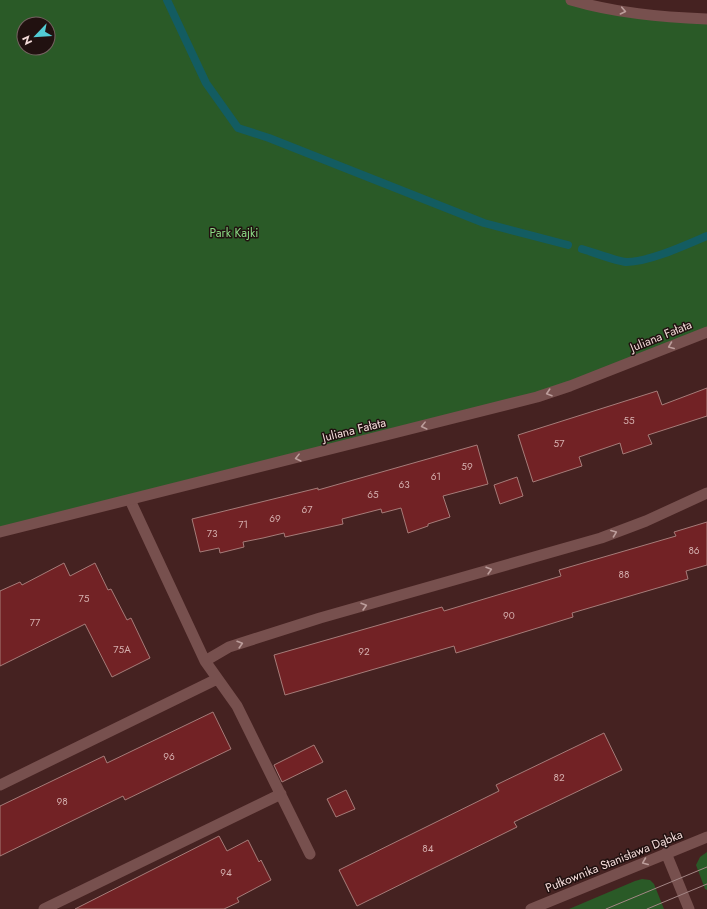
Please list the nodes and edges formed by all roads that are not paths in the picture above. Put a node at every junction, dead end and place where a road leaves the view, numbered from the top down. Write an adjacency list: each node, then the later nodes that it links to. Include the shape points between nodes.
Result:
1 (571, 0): 2 (street, one-way to 2, via 630,13)
2 (707, 19)
3 (707, 332): 5 (street, Juliana Fałata, one-way to 5, via 537,397)
4 (707, 493): 7 (street, one-way to 4, via 229,647 313,621 601,538)
5 (130, 500): 6 (street, Juliana Fałata); 7 (street)
6 (0, 532)
7 (205, 660): 8 (street)
8 (217, 678): 9 (street); 10 (street, via 237,706)
9 (0, 785)
10 (281, 794): 13 (street); 14 (street)
11 (707, 837): 12 (street, Pułkownika Stanisława Dąbka)
12 (666, 853): 15 (street, Pułkownika Stanisława Dąbka, one-way to 15); 16 (street)
13 (310, 854)
14 (44, 909)
15 (531, 909)
16 (689, 909)

